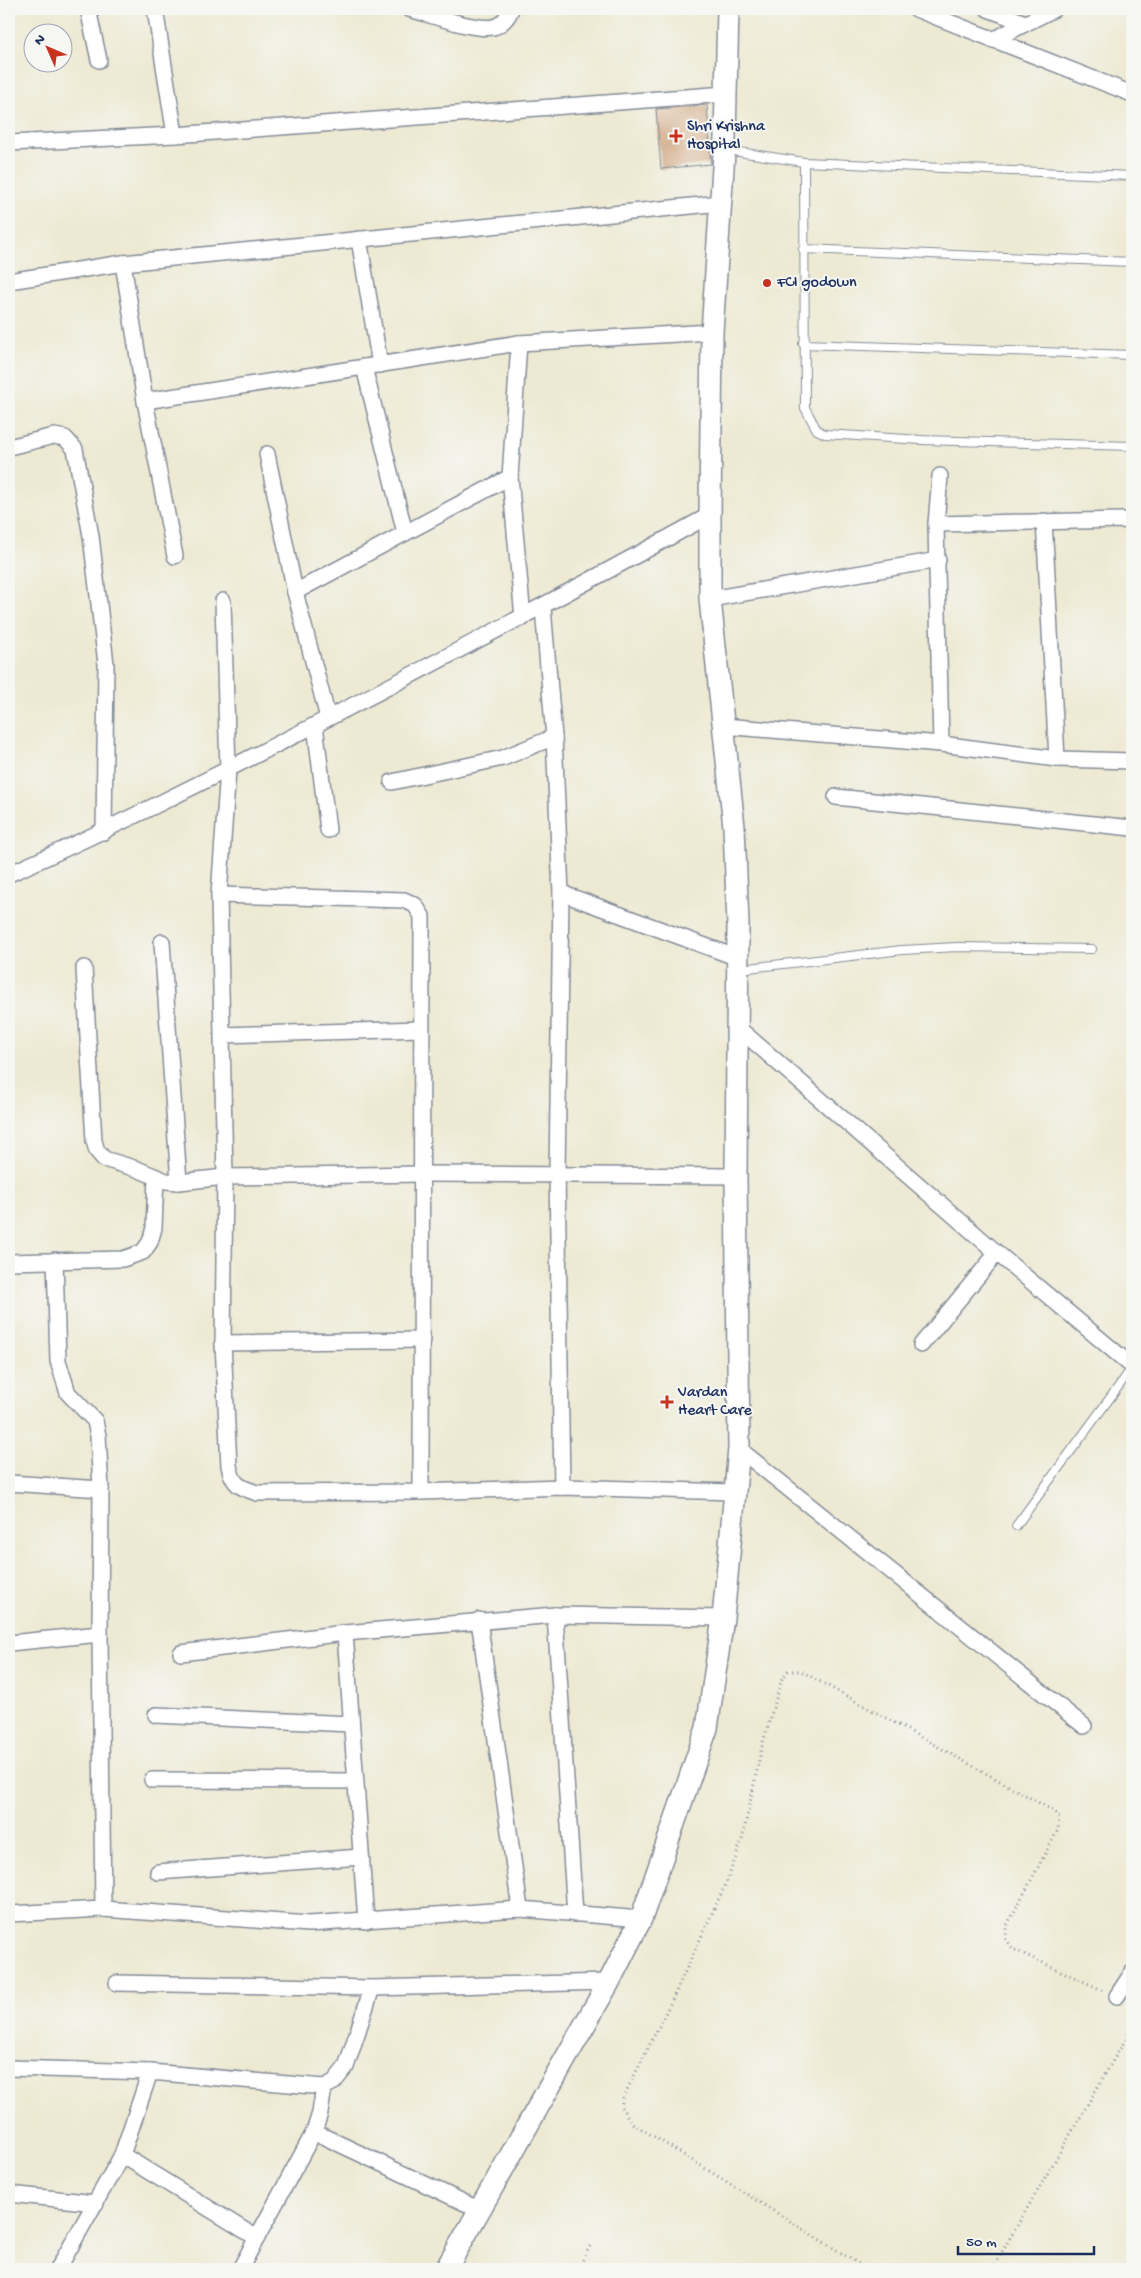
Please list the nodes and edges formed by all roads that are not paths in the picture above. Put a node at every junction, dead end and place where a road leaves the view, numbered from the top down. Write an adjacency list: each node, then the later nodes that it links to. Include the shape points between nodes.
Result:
1 (88, 9): 11 (street)
2 (155, 9): 14 (street)
3 (409, 9): 4 (street, via 479,28 495,27 509,16)
4 (511, 9)
5 (728, 9): 12 (street)
6 (916, 9): 10 (street)
7 (988, 9): 9 (street)
8 (1054, 9): 9 (street)
9 (1025, 23): 10 (street)
10 (994, 40): 13 (street)
11 (99, 60)
12 (726, 94): 14 (street); 16 (street)
13 (1132, 94)
14 (174, 136): 15 (street)
15 (9, 143)
16 (724, 150): 17 (lane); 19 (street)
17 (804, 162): 18 (lane); 21 (lane)
18 (1132, 176)
19 (721, 203): 20 (street); 25 (street)
20 (359, 239): 23 (street); 29 (street)
21 (804, 249): 22 (lane); 27 (lane)
22 (1132, 262)
23 (123, 263): 24 (street); 31 (street)
24 (9, 281)
25 (712, 332): 26 (street); 37 (street)
26 (519, 343): 29 (street); 36 (street)
27 (803, 344): 28 (lane); 32 (lane, via 805,408 817,430 825,434)
28 (1132, 355)
29 (380, 364): 30 (street)
30 (364, 367): 31 (street); 41 (street)
31 (145, 401): 42 (street)
32 (1132, 446)
33 (9, 447): 60 (street, via 54,436 65,438 75,449 91,536 106,664)
34 (267, 454): 44 (street)
35 (940, 476): 40 (street)
36 (510, 477): 41 (street); 48 (street)
37 (710, 515): 45 (street); 47 (street)
38 (1044, 521): 39 (street); 40 (street); 53 (street)
39 (1132, 522)
40 (936, 524): 43 (street)
41 (405, 533): 44 (street)
42 (175, 556)
43 (938, 560): 45 (street); 52 (street)
44 (295, 592): 49 (street)
45 (710, 599): 50 (street)
46 (223, 601): 55 (street)
47 (543, 608): 48 (street); 51 (street)
48 (523, 618): 49 (street)
49 (321, 722): 55 (street); 59 (street)
50 (723, 726): 52 (street); 66 (street, via 734,827)
51 (554, 737): 56 (street, via 503,758); 62 (street)
52 (941, 744): 53 (street)
53 (1057, 759): 54 (street)
54 (1132, 761)
55 (228, 770): 60 (street); 63 (street)
56 (392, 782)
57 (836, 797): 58 (street)
58 (1132, 828)
59 (328, 830)
60 (104, 832): 61 (street)
61 (9, 874)
62 (561, 893): 66 (street); 71 (street)
63 (219, 895): 69 (street, via 404,900 415,905 422,916 424,930); 70 (street)
64 (162, 942): 76 (street)
65 (1092, 949): 66 (lane, via 957,947)
66 (738, 964): 68 (street)
67 (84, 968): 75 (street, via 97,1151 104,1159)
68 (737, 1027): 73 (street); 77 (street)
69 (421, 1029): 70 (street); 72 (street)
70 (223, 1035): 74 (street)
71 (557, 1173): 72 (street); 73 (street); 86 (street)
72 (423, 1174): 74 (street); 80 (street)
73 (736, 1176): 84 (street)
74 (225, 1177): 76 (street); 81 (street)
75 (156, 1178): 76 (street); 78 (street, via 154,1228 143,1252 123,1259)
76 (179, 1182)
77 (996, 1253): 82 (street); 83 (street)
78 (56, 1260): 79 (street); 87 (street, via 58,1361 68,1393 94,1421)
79 (9, 1262)
80 (422, 1340): 81 (street); 88 (street)
81 (223, 1343): 88 (street, via 229,1466 232,1479 242,1488 257,1493)
82 (921, 1345)
83 (1132, 1367): 90 (lane)
84 (739, 1448): 89 (street); 100 (street)
85 (9, 1483): 87 (street)
86 (562, 1487): 88 (street); 89 (street)
87 (101, 1489): 95 (street)
88 (421, 1492)
89 (734, 1492): 92 (street)
90 (1016, 1526)
91 (555, 1615): 92 (street); 93 (street); 108 (street)
92 (723, 1618): 109 (street, via 707,1728)
93 (479, 1620): 94 (street); 106 (street)
94 (345, 1633): 97 (street); 99 (street)
95 (100, 1634): 96 (street); 105 (street)
96 (9, 1643)
97 (181, 1654)
98 (156, 1715): 99 (street)
99 (351, 1724): 102 (street)
100 (1084, 1726)
101 (152, 1780): 102 (street)
102 (355, 1781): 103 (street)
103 (361, 1857): 104 (street); 110 (street)
104 (158, 1872)
105 (103, 1909): 107 (street); 110 (street, via 309,1924)
106 (520, 1909): 108 (street); 110 (street)
107 (9, 1914)
108 (575, 1914): 109 (street)
109 (641, 1919): 112 (street)
110 (366, 1921)
111 (1132, 1973): 115 (street)
112 (609, 1982): 114 (street); 123 (street)
113 (117, 1983): 114 (street)
114 (372, 1988): 118 (street, via 346,2067 334,2082)
115 (1117, 1996)
116 (9, 2068): 117 (street)
117 (150, 2072): 118 (street); 120 (street)
118 (324, 2087): 119 (street)
119 (314, 2132): 123 (street); 124 (street)
120 (122, 2155): 122 (street); 124 (street)
121 (9, 2194): 122 (street)
122 (96, 2203): 125 (street)
123 (480, 2210): 127 (street)
124 (257, 2238): 126 (street)
125 (58, 2269)
126 (240, 2269)
127 (446, 2269)

